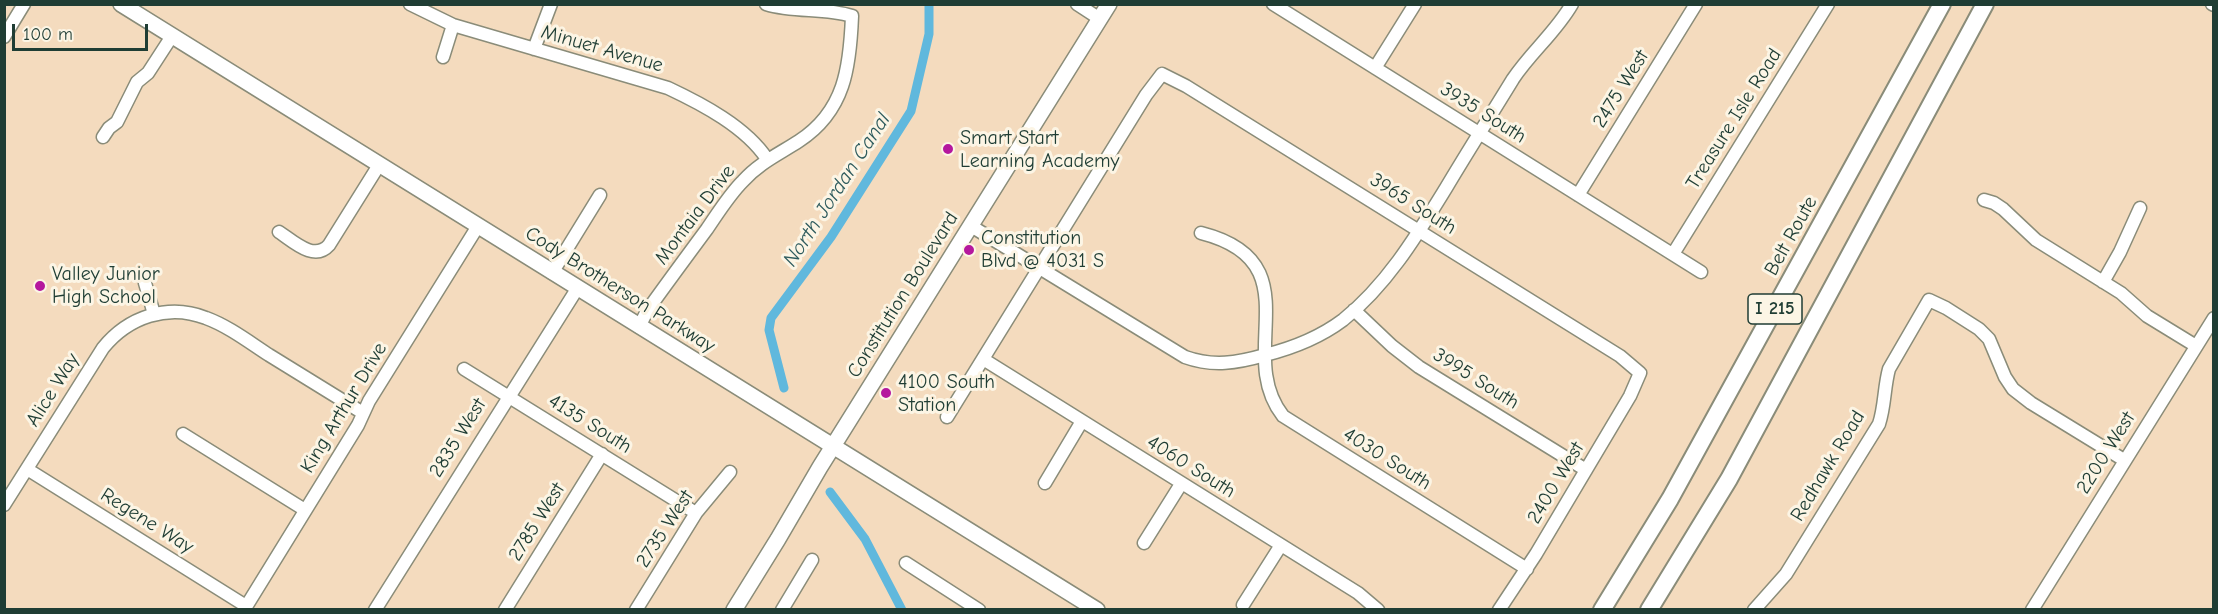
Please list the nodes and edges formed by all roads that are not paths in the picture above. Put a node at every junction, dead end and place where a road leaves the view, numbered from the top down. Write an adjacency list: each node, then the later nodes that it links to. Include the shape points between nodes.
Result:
1 (24, 4): 18 (street)
2 (121, 4): 17 (main road, Cody Brotherson Parkway)
3 (410, 4): 16 (street, Minuet Avenue)
4 (551, 4): 19 (street)
5 (766, 4): 24 (street, Montaia Drive, via 852,16 847,74 833,107 808,134)
6 (1077, 4): 15 (street)
7 (1109, 4): 15 (main road, Constitution Boulevard)
8 (1273, 4): 21 (street, 3935 South)
9 (1415, 4): 21 (street)
10 (1572, 4): 22 (street, via 1522,65)
11 (1696, 4): 27 (street, 2475 West)
12 (1828, 4): 35 (street, Treasure Isle Road)
13 (1942, 4): 83 (highway, Belt Route / I 215, via 1670,499)
14 (1985, 4): 84 (highway, I 215, via 1730,479)
15 (1100, 19): 31 (main road, Constitution Boulevard)
16 (453, 25): 19 (street, Minuet Avenue); 20 (street)
17 (172, 36): 23 (street, via 148,73 137,82 117,122); 25 (main road, Cody Brotherson Parkway)
18 (4, 37)
19 (534, 49): 24 (street, Minuet Avenue, via 668,88 747,135)
20 (442, 57)
21 (1375, 68): 22 (street, 3935 South)
22 (1479, 133): 27 (street, 3935 South); 32 (street)
23 (103, 137)
24 (767, 159): 45 (street, Montaia Drive, via 734,192)
25 (379, 165): 30 (main road, Cody Brotherson Parkway); 33 (street, via 324,250 311,252)
26 (600, 195): 38 (street)
27 (1578, 195): 35 (street, 3935 South)
28 (1984, 200): 39 (street, via 2003,209 2044,246)
29 (2140, 208): 39 (street)
30 (478, 226): 38 (main road, Cody Brotherson Parkway); 52 (street, King Arthur Drive)
31 (971, 226): 36 (street); 56 (main road, Constitution Boulevard)
32 (1419, 231): 36 (street, 3965 South, via 1162,74); 42 (street, via 1391,271); 50 (street, 3965 South, via 1620,356)
33 (279, 232)
34 (1201, 233): 47 (street, 4030 South, via 1239,249 1261,272)
35 (1673, 254): 37 (street, 3935 South)
36 (1039, 267): 47 (street, via 1185,357 1223,364); 48 (street)
37 (1701, 272)
38 (552, 273): 41 (main road, Cody Brotherson Parkway)
39 (2103, 282): 46 (street, via 2147,316)
40 (145, 283): 43 (street)
41 (577, 289): 45 (main road, Cody Brotherson Parkway); 51 (street, 2835 West)
42 (1354, 310): 47 (street, via 1313,339); 60 (street, 3995 South, via 1419,367)
43 (154, 314): 52 (street, Alice Way, via 185,312 213,321); 59 (street, Alice Way, via 132,322 103,348)
44 (2214, 318): 46 (street, 2200 West)
45 (639, 327): 56 (main road, Cody Brotherson Parkway)
46 (2196, 346): 58 (street, 2200 West)
47 (1266, 355): 71 (street, 4030 South, via 1269,391 1283,416)
48 (983, 359): 53 (street); 54 (street, 4060 South)
49 (464, 369): 51 (street, 4135 South)
50 (1640, 373): 60 (street, 2400 West)
51 (508, 396): 57 (street, 4135 South); 74 (street, 2835 West)
52 (363, 414): 65 (street, King Arthur Drive)
53 (947, 417)
54 (1083, 422): 62 (street); 63 (street, 4060 South)
55 (183, 434): 65 (street)
56 (834, 445): 77 (main road, Constitution Boulevard); 80 (main road, Cody Brotherson Parkway)
57 (602, 454): 66 (street, 4135 South); 75 (street, 2785 West)
58 (2124, 460): 85 (street, Redhawk Road, via 2013,389 1989,339 1929,300 1889,369 1879,424 1786,574); 86 (street, 2200 West)
59 (27, 469): 64 (street, Alice Way); 73 (street, Regene Way)
60 (1586, 470): 71 (street, 2400 West)
61 (730, 472): 66 (street, 2735 West)
62 (1045, 483)
63 (1182, 484): 67 (street); 68 (street, 4060 South)
64 (4, 505)
65 (305, 510): 73 (street, King Arthur Drive)
66 (696, 513): 76 (street, 2735 West)
67 (1144, 543)
68 (1281, 545): 72 (street); 81 (street, 4060 South)
69 (812, 560): 78 (street)
70 (906, 563): 79 (street)
71 (1527, 569): 82 (street, 2400 West)
72 (1244, 605)
73 (245, 608)
74 (375, 609)
75 (506, 609)
76 (636, 609)
77 (734, 609)
78 (782, 609)
79 (979, 609)
80 (1097, 609)
81 (1378, 609)
82 (1499, 609)
83 (1602, 609)
84 (1649, 609)
85 (1754, 609)
86 (2032, 609)

